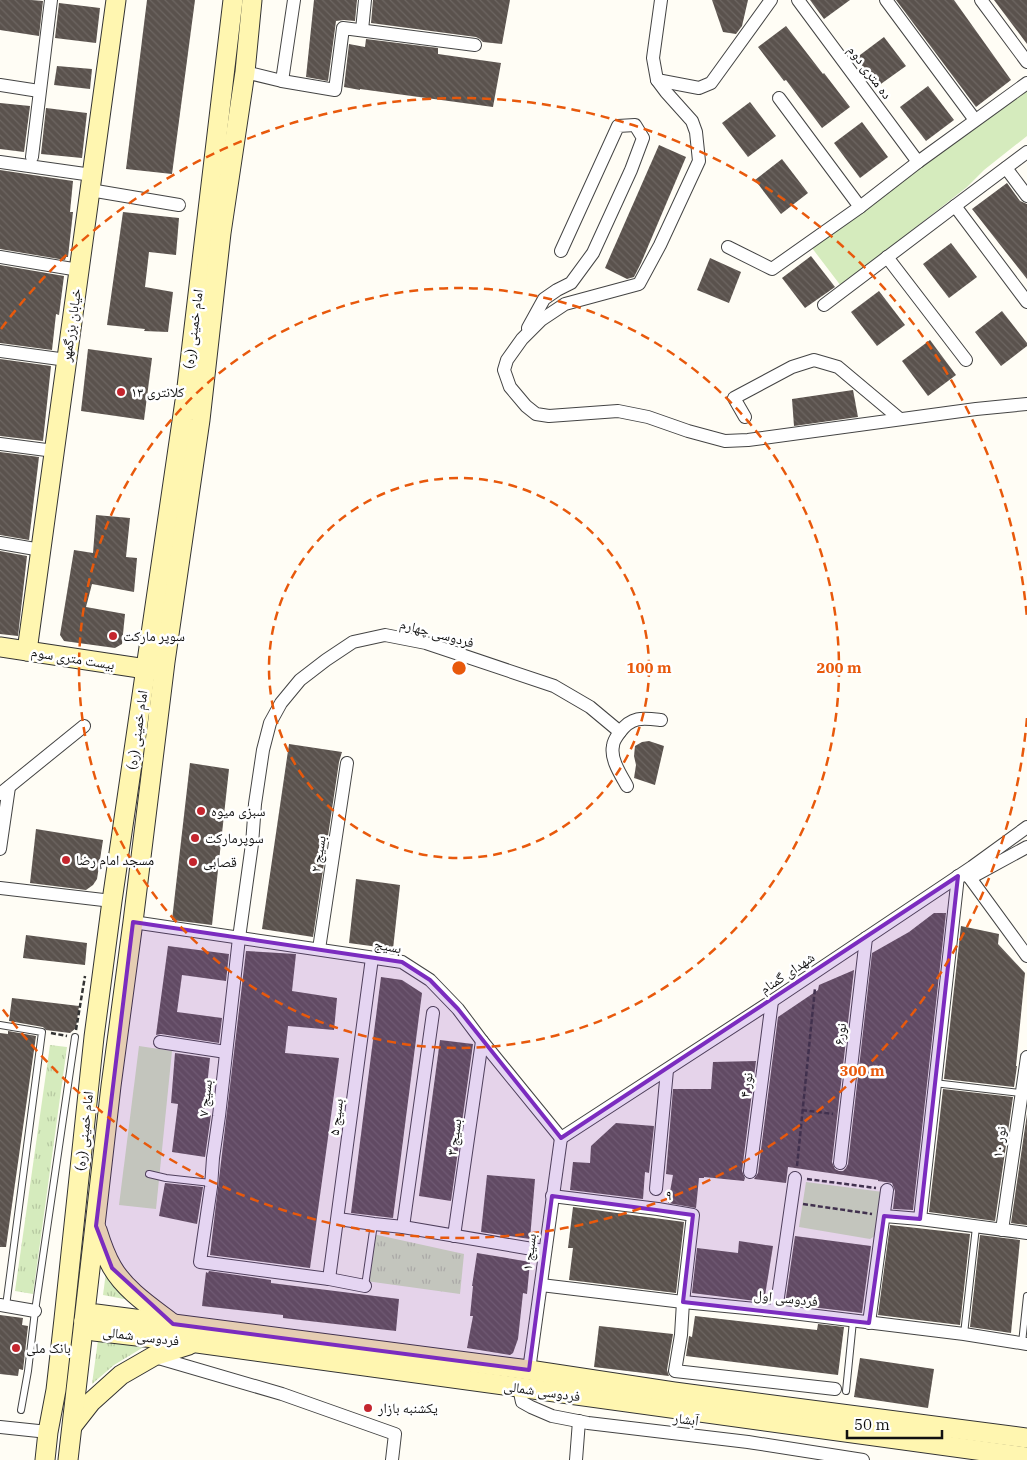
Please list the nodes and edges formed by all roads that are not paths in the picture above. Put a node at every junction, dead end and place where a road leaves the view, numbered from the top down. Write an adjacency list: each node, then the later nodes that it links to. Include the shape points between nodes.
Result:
1 (51, 0): 20 (street)
2 (112, 0): 28 (main road, خیابان بزرگمهر)
3 (233, 0): 53 (main road, امام خمینی (ره), via 187,387)
4 (252, 0): 15 (main road, امام خمینی (ره))
5 (294, 0): 17 (street)
6 (365, 0): 12 (street)
7 (661, 0): 16 (street, via 653,58)
8 (771, 0): 16 (street, via 711,83 699,88)
9 (798, 0): 26 (street, ده متری دوم)
10 (886, 0): 22 (street)
11 (981, 0): 14 (street)
12 (362, 30): 13 (street); 17 (street, via 343,28 335,90)
13 (475, 45)
14 (1027, 62)
15 (245, 72): 17 (street); 66 (main road, امام خمینی (ره), via 221,233 200,420 165,662)
16 (657, 80): 40 (street, via 692,121 699,161 660,246 639,284 566,304 541,320)
17 (282, 81)
18 (1027, 83): 22 (street)
19 (0, 85): 20 (street)
20 (39, 90): 24 (street)
21 (779, 98): 31 (street)
22 (975, 120): 26 (street)
23 (1027, 152): 27 (street)
24 (32, 157)
25 (0, 162): 28 (street)
26 (918, 162): 31 (street)
27 (1006, 168): 29 (street); 32 (street)
28 (91, 182): 30 (street); 37 (main road, خیابان بزرگمهر)
29 (1027, 196)
30 (179, 205)
31 (860, 206): 33 (street, via 772,269)
32 (955, 206): 36 (street); 38 (street)
33 (728, 248)
34 (561, 251): 40 (street, via 618,126 634,125 643,138 593,253 571,282 544,299)
35 (0, 257): 37 (street)
36 (887, 257): 39 (street); 43 (street)
37 (79, 270): 42 (main road, خیابان بزرگمهر)
38 (1027, 302)
39 (824, 305)
40 (522, 339): 46 (street, via 504,370 510,388 536,414 618,411 725,441)
41 (0, 351): 42 (street)
42 (67, 360): 48 (main road, خیابان بزرگمهر)
43 (966, 360)
44 (1027, 404): 46 (street)
45 (745, 417): 46 (street, via 734,398 792,367 814,360 838,367)
46 (900, 419)
47 (0, 444): 48 (street)
48 (54, 451): 50 (main road, خیابان بزرگمهر)
49 (0, 543): 50 (street)
50 (41, 550): 52 (main road, خیابان بزرگمهر)
51 (0, 647): 52 (main road, بیست متری سوم)
52 (27, 651): 53 (main road, بیست متری سوم)
53 (146, 669): 65 (main road, امام خمینی (ره))
54 (661, 720): 56 (street, via 634,720)
55 (84, 726): 59 (street)
56 (620, 732): 58 (street, via 612,746 618,770); 67 (street, فردوسی چهارم, via 590,707 554,686 490,663 426,643 385,635 353,642 300,680 270,723 255,804)
57 (347, 764): 69 (street, بسیج ۲)
58 (627, 786)
59 (5, 790): 62 (street)
60 (1027, 827): 63 (street, شهدای گمنام, via 972,867)
61 (1027, 847): 63 (street)
62 (0, 849)
63 (964, 877): 68 (street, شهدای گمنام); 70 (street); 81 (street)
64 (0, 888): 65 (street)
65 (112, 901): 111 (main road, امام خمینی (ره))
66 (133, 922): 67 (street, بسیج); 96 (main road, امام خمینی (ره))
67 (239, 938): 69 (street, بسیج); 78 (street, بسیج ۷)
68 (866, 938): 72 (street, شهدای گمنام); 84 (street, نور۶)
69 (319, 949): 71 (street, بسیج)
70 (1027, 956)
71 (372, 958): 77 (street, بسیج, via 402,962 430,980 458,1009); 93 (street, بسیج ۵)
72 (772, 1001): 80 (street, شهدای گمنام); 85 (street, نور ۴)
73 (432, 1013): 97 (street)
74 (0, 1025): 108 (lane, via 42,1032)
75 (75, 1037): 110 (lane)
76 (160, 1042): 78 (street)
77 (482, 1042): 83 (street, بسیج); 101 (street, بسیج ۳)
78 (226, 1052): 88 (street, بسیج ۷)
79 (1027, 1057): 82 (street, نور ۱۰)
80 (667, 1070): 83 (street, شهدای گمنام); 89 (street)
81 (934, 1083): 82 (lane); 94 (street)
82 (1022, 1092): 99 (street, نور ۱۰)
83 (561, 1138): 91 (street, بسیج ۱)
84 (840, 1163)
85 (750, 1172)
86 (149, 1174): 88 (lane)
87 (796, 1178): 109 (street)
88 (211, 1184): 103 (street, بسیج ۷, via 200,1262)
89 (656, 1189)
90 (887, 1190): 92 (street)
91 (552, 1196): 102 (street, بسیج ۱); 107 (street, ۹, via 693,1214)
92 (884, 1216): 94 (street); 114 (street)
93 (338, 1219): 95 (street); 103 (street, بسیج ۵)
94 (920, 1219): 98 (street)
95 (374, 1224): 97 (street); 105 (lane)
96 (96, 1226): 112 (main road, امام خمینی (ره)); 115 (main road, via 112,1268 141,1299)
97 (403, 1227): 101 (street)
98 (976, 1227): 99 (street); 116 (lane)
99 (1002, 1230): 100 (street)
100 (1027, 1234)
101 (454, 1236): 102 (street)
102 (544, 1251): 104 (street, بسیج ۱)
103 (329, 1279): 105 (street)
104 (540, 1285): 107 (street, فردوسی اول); 120 (street, بسیج ۱)
105 (365, 1286)
106 (1027, 1296): 118 (lane)
107 (683, 1302): 109 (street, فردوسی اول); 123 (street, via 675,1371)
108 (3, 1306): 110 (street)
109 (776, 1311): 113 (street, فردوسی اول)
110 (35, 1312): 125 (lane)
111 (64, 1318): 112 (main road); 122 (main road, امام خمینی (ره))
112 (84, 1321): 115 (main road, فردوسی شمالی, via 96,1314); 117 (main road, فردوسی شمالی, via 94,1331); 124 (main road, امام خمینی (ره))
113 (853, 1321): 114 (street, فردوسی اول); 123 (lane)
114 (869, 1323): 116 (street, فردوسی اول)
115 (173, 1324): 120 (main road, فردوسی شمالی)
116 (964, 1334): 118 (street, فردوسی اول)
117 (197, 1343): 119 (main road); 121 (main road, فردوسی شمالی)
118 (1025, 1343)
119 (154, 1356): 127 (main road, via 120,1375 91,1402); 134 (street, via 282,1394 395,1434)
120 (529, 1370): 130 (main road, فردوسی شمالی)
121 (519, 1388): 126 (street, آبشار, via 522,1402 531,1408); 131 (main road, فردوسی شمالی)
122 (56, 1390): 124 (main road, via 66,1373 73,1380); 129 (main road, امام خمینی (ره))
123 (841, 1390)
124 (76, 1396): 127 (main road, امام خمینی (ره))
125 (21, 1410)
126 (579, 1421): 135 (street); 136 (street, آبشار)
127 (72, 1426): 133 (main road, امام خمینی (ره))
128 (0, 1427): 129 (street)
129 (48, 1432): 132 (main road, امام خمینی (ره))
130 (1027, 1438)
131 (1027, 1457)
132 (45, 1460)
133 (68, 1460)
134 (392, 1460)
135 (576, 1460)
136 (863, 1460)

